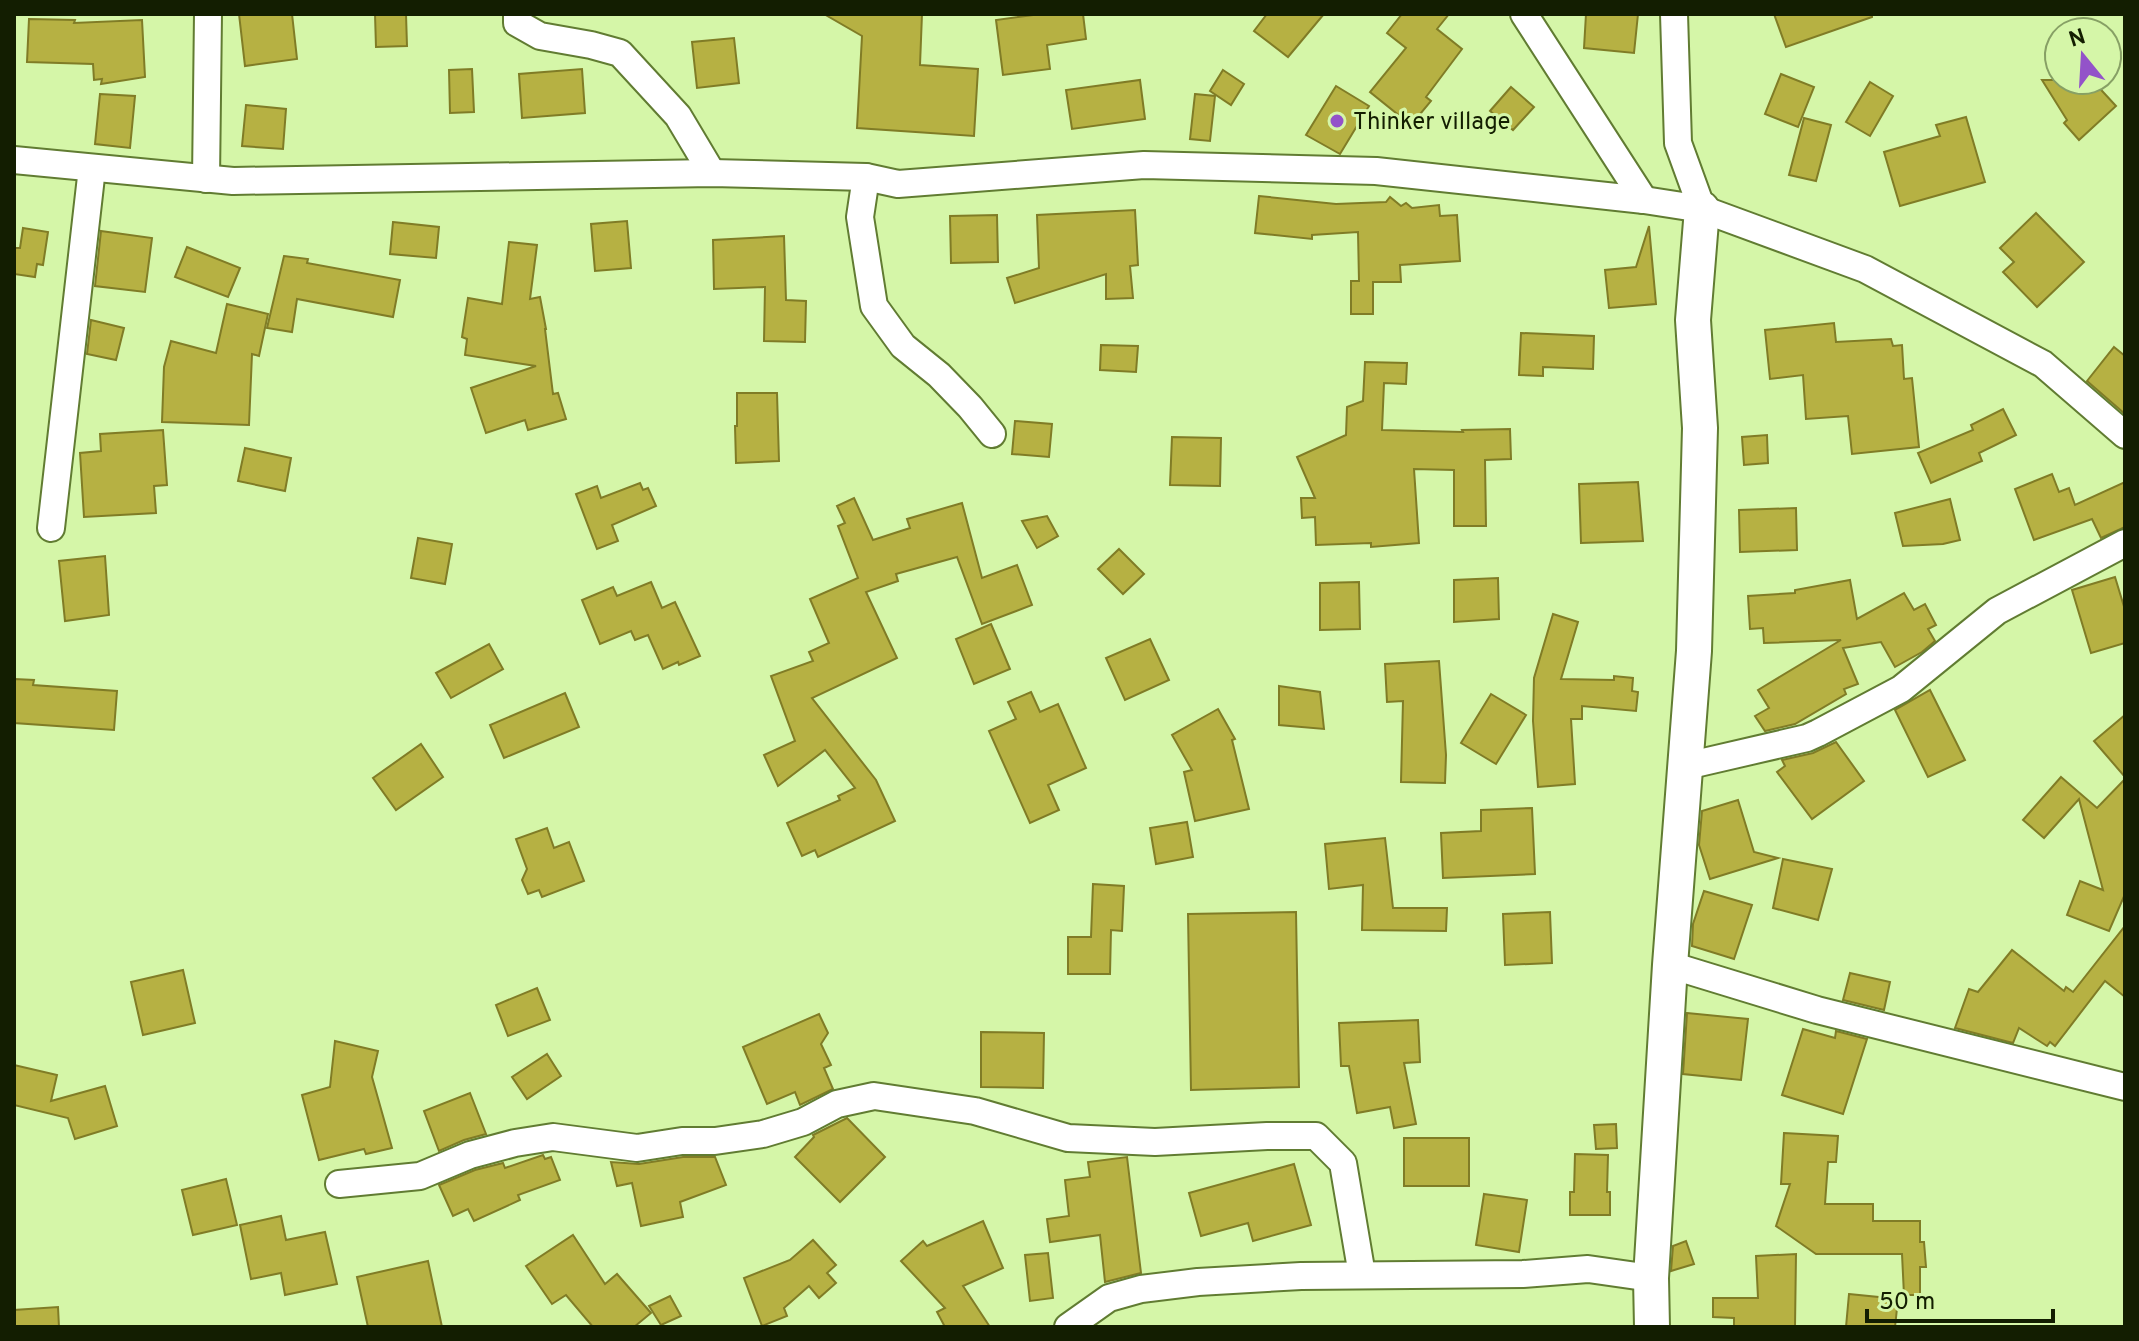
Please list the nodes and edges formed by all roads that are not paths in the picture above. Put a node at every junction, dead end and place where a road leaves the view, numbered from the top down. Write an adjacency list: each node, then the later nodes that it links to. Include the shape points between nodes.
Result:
1 (208, 14): 9 (street)
2 (517, 14): 7 (street, via 517,23 540,36 620,53 678,116)
3 (1524, 14): 10 (street)
4 (1674, 14): 11 (street, via 1678,143)
5 (14, 160): 6 (street)
6 (92, 168): 9 (street); 14 (street)
7 (712, 173): 8 (street); 9 (street)
8 (866, 177): 10 (street, via 898,184 1144,165 1376,171); 12 (street, via 860,217 874,306 903,346 939,375)
9 (206, 179)
10 (1644, 200): 11 (street)
11 (1702, 209): 13 (street, via 1865,269 2043,364); 16 (street, via 1693,320 1700,428)
12 (992, 434)
13 (2125, 435)
14 (51, 528)
15 (2125, 543): 16 (street, via 1997,611 1901,689 1818,733)
16 (1686, 766): 17 (street)
17 (1670, 965): 18 (street, via 1817,1010); 21 (street)
18 (2125, 1087)
19 (339, 1184): 20 (street, via 420,1176 470,1155 553,1137 637,1148 763,1134 837,1104 874,1096 975,1111 1068,1138 1155,1142 1316,1136 1343,1163)
20 (1362, 1275): 21 (street, via 1588,1269); 22 (street, via 1141,1289 1109,1298)
21 (1651, 1278): 23 (street)
22 (1068, 1327)
23 (1652, 1327)

